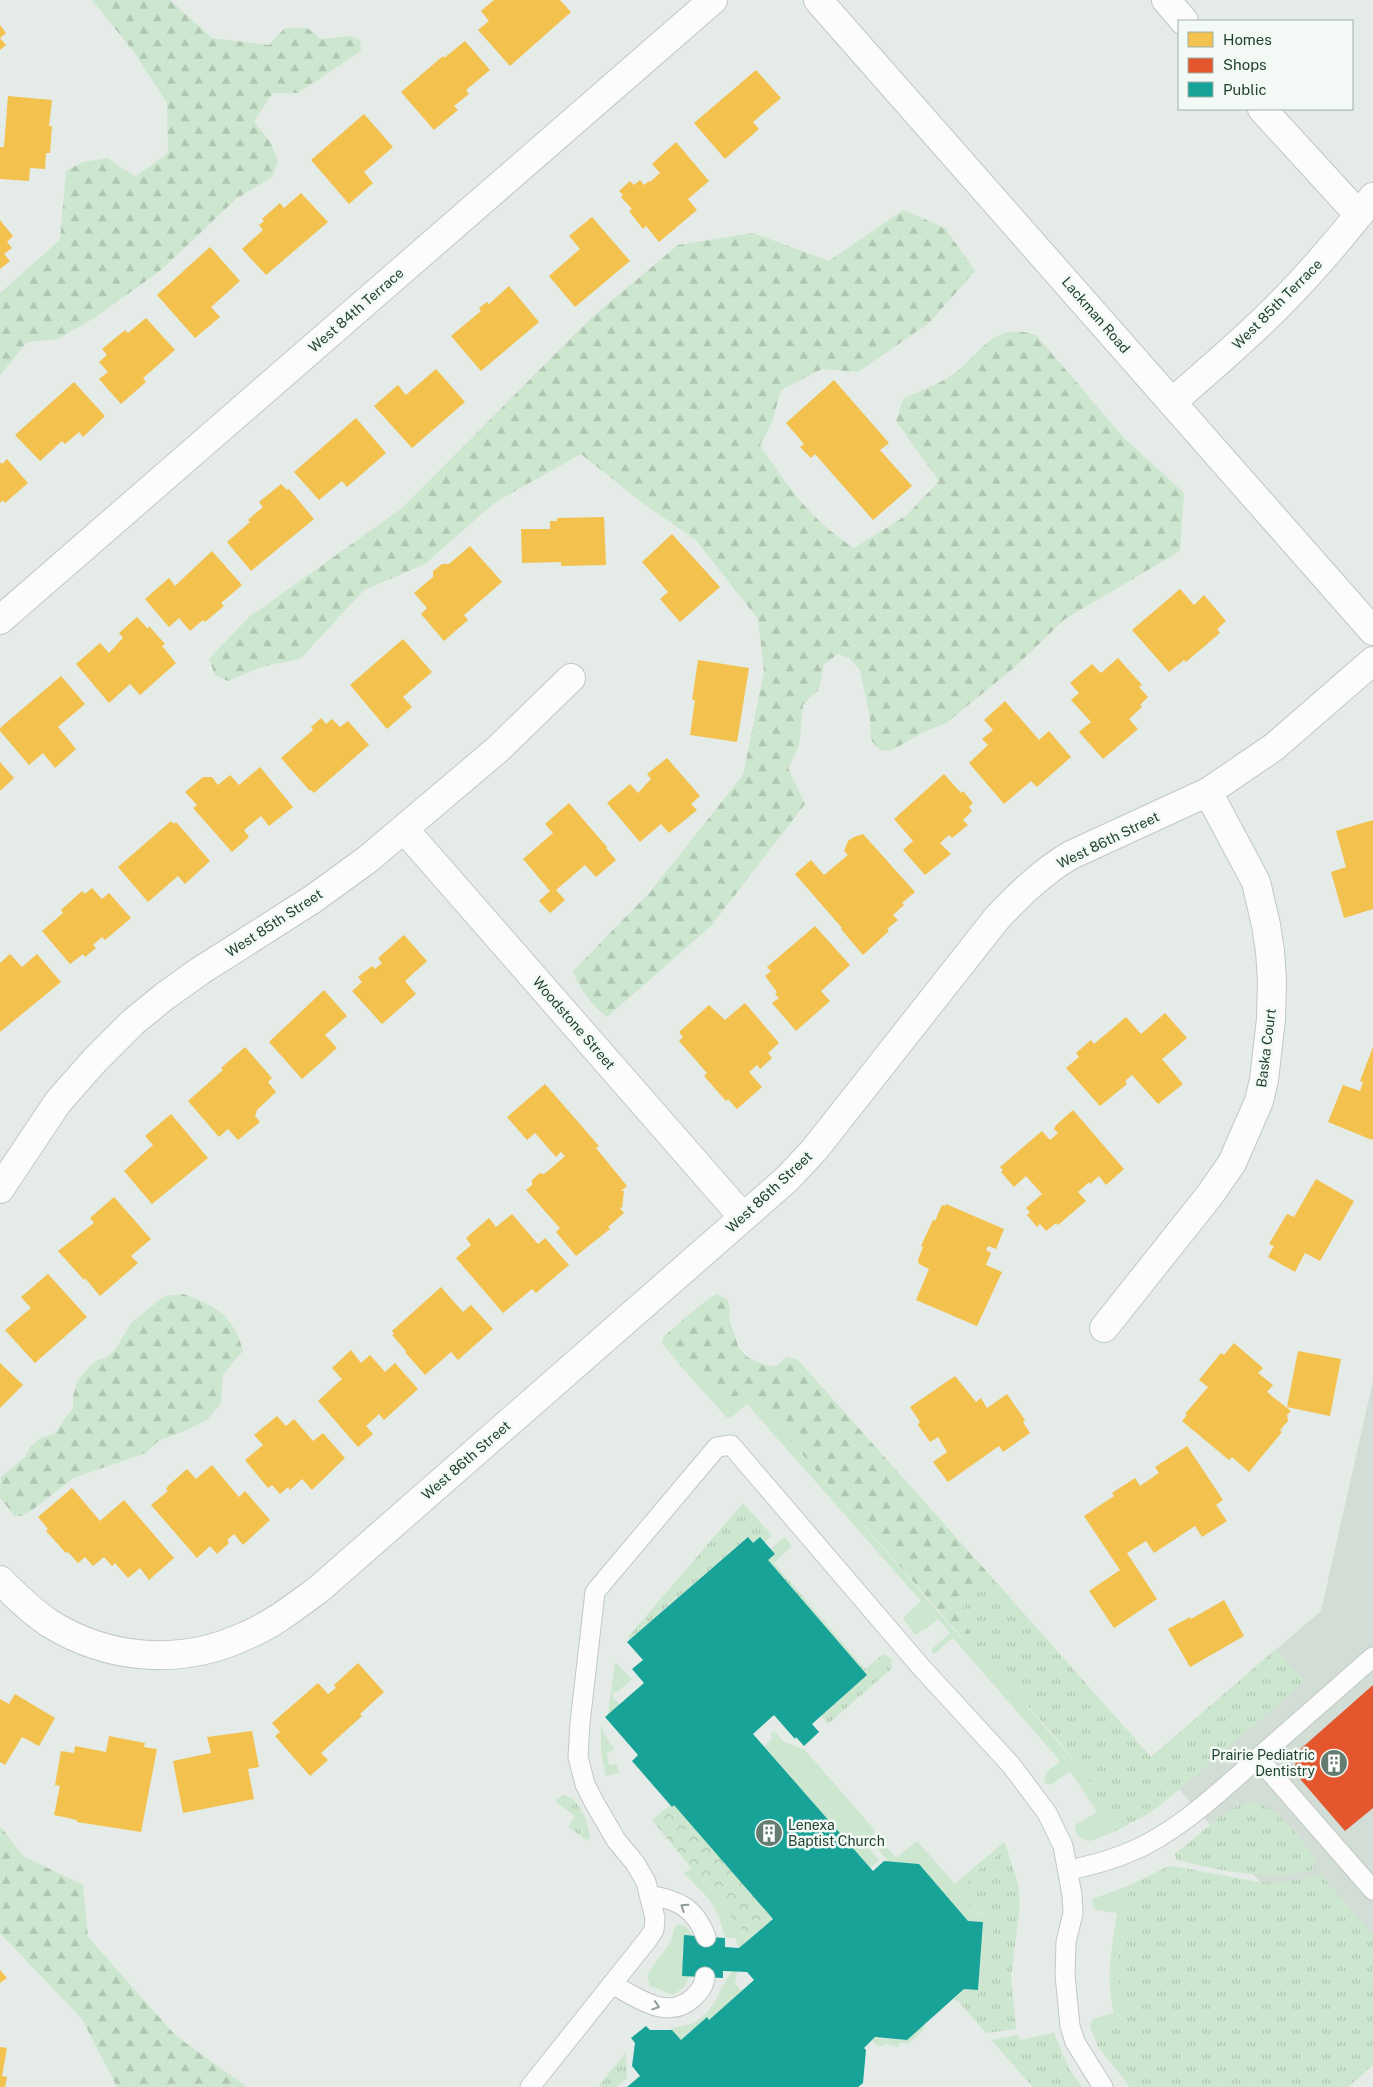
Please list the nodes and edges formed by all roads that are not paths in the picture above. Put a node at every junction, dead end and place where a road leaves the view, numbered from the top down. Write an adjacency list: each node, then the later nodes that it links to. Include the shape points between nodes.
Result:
1 (713, 0): 8 (street, West 84th Terrace)
2 (818, 0): 7 (street, Lackman Road)
3 (1166, 0): 4 (street)
4 (1183, 20)
5 (1263, 110): 6 (street)
6 (1366, 206): 7 (street, West 85th Terrace, via 1280,304)
7 (1172, 402): 9 (street, Lackman Road)
8 (0, 620)
9 (1373, 630)
10 (1373, 660): 12 (street, West 86th Street, via 1274,747)
11 (572, 678): 13 (street, West 85th Street, via 498,749)
12 (1208, 792): 15 (street, West 86th Street, via 1071,855 1016,896 814,1149 787,1179); 16 (street, Baska Court, via 1256,882 1266,925 1272,981 1264,1080 1259,1101 1232,1163)
13 (404, 829): 14 (street, West 85th Street, via 313,899 200,971 133,1022 58,1102); 15 (street, Woodstone Street)
14 (0, 1189)
15 (743, 1217): 17 (street, West 86th Street, via 324,1584 246,1636 215,1648 178,1655 137,1655 101,1648 48,1622)
16 (1104, 1328)
17 (0, 1580)
18 (1373, 1657): 19 (lane)
19 (1258, 1758): 20 (lane, via 1185,1820 1155,1840 1122,1856); 21 (lane)
20 (1069, 1870): 22 (lane, via 1063,1846 1047,1813 1011,1765 921,1667 731,1445 717,1447 595,1592 578,1757 594,1802 646,1882); 27 (lane, via 1073,1913 1066,1942 1069,2018 1075,2042)
21 (1373, 1890)
22 (649, 1895): 23 (lane, one-way to 22, via 696,1915 682,1904); 25 (lane, via 655,1918 654,1930)
23 (706, 1937)
24 (705, 1977): 25 (lane, one-way to 24, via 652,2006 667,2010 690,2001 702,1988)
25 (612, 1984): 26 (lane)
26 (530, 2087)
27 (1103, 2087)

